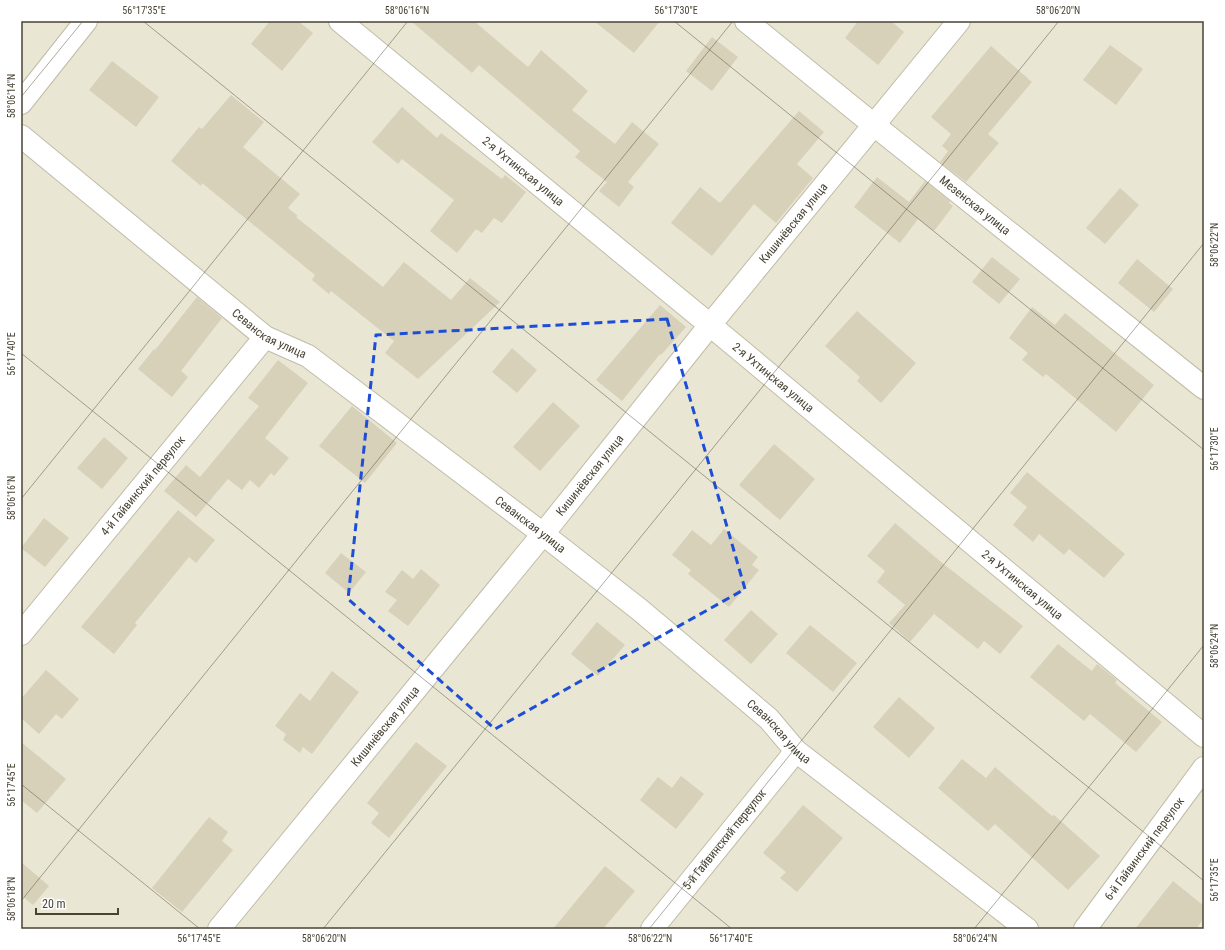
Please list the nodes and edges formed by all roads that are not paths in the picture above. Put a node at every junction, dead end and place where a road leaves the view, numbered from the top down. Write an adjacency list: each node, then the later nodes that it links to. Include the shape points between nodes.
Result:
1 (86, 21): 5 (street)
2 (340, 21): 8 (street, 2-я Ухтинская улица)
3 (746, 21): 6 (street, Мезенская улица)
4 (959, 21): 6 (street, Кишинёвская улица)
5 (21, 103)
6 (874, 125): 8 (street, Кишинёвская улица); 10 (street, Мезенская улица)
7 (21, 136): 9 (street, Севанская улица)
8 (710, 325): 11 (street, Кишинёвская улица); 13 (street, 2-я Ухтинская улица)
9 (265, 337): 11 (street, Севанская улица, via 308,356); 12 (street, 4-й Гайвинский переулок)
10 (1204, 388)
11 (543, 534): 14 (street, Севанская улица, via 640,610 763,714); 16 (street, Кишинёвская улица)
12 (21, 634)
13 (1204, 736)
14 (796, 751): 17 (street, 5-й Гайвинский переулок); 18 (street, Севанская улица)
15 (1204, 768): 19 (street, 6-й Гайвинский переулок)
16 (219, 929)
17 (652, 929)
18 (1027, 929)
19 (1085, 929)

